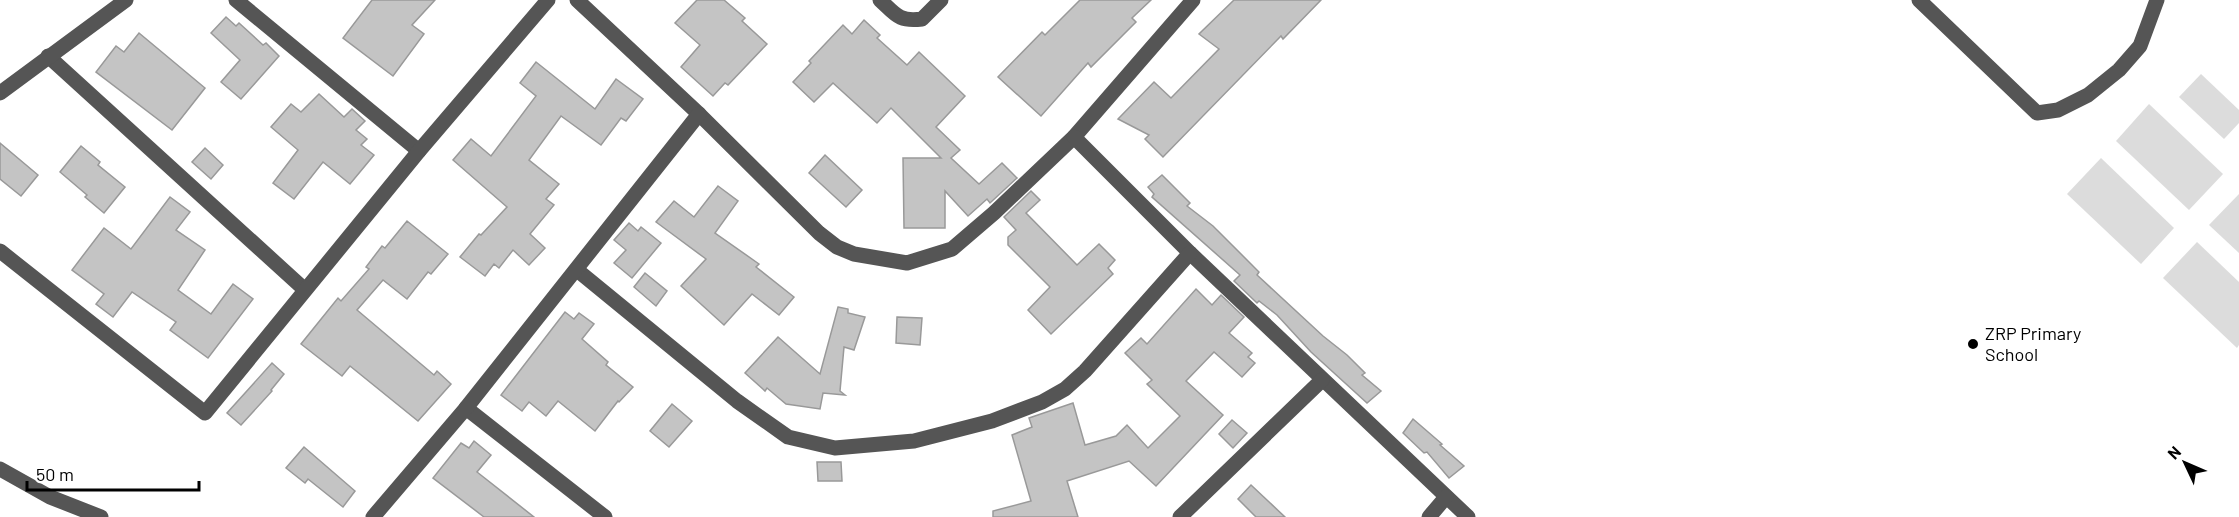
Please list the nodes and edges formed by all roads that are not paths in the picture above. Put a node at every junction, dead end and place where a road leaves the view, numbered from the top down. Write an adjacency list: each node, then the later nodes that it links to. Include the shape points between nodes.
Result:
1 (126, 0): 10 (street)
2 (236, 0): 14 (street)
3 (548, 0): 14 (street)
4 (577, 0): 12 (street)
5 (880, 0): 6 (street, via 906,21 922,19)
6 (941, 0)
7 (1193, 0): 13 (street)
8 (1919, 0): 9 (street, via 2037,113 2058,110 2088,95 2119,70 2140,46)
9 (2157, 0)
10 (48, 56): 11 (street); 18 (street)
11 (0, 93)
12 (699, 114): 13 (street, via 837,247 854,254 907,263 952,249); 17 (street)
13 (1074, 137): 16 (street)
14 (419, 151): 18 (street)
15 (0, 250): 18 (street, via 205,413)
16 (1190, 253): 17 (street, via 1085,371 1042,402 992,421 914,441 836,448 788,437 737,401); 19 (street)
17 (577, 270): 20 (street)
18 (304, 289)
19 (1322, 380): 22 (street); 26 (street)
20 (466, 408): 24 (street); 25 (street)
21 (0, 469): 23 (street, via 50,497)
22 (1446, 497): 27 (street); 28 (street)
23 (101, 517)
24 (373, 517)
25 (605, 517)
26 (1180, 517)
27 (1428, 517)
28 (1468, 517)

